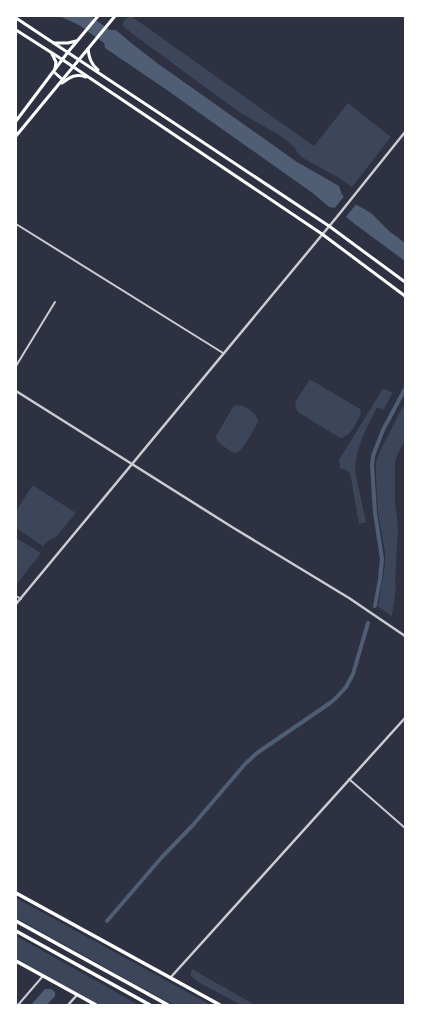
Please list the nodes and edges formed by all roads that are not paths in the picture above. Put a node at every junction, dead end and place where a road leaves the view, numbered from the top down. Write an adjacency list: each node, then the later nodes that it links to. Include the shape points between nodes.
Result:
1 (98, 16): 5 (main road)
2 (115, 16): 7 (main road)
3 (16, 18): 6 (main road)
4 (16, 30): 8 (main road)
5 (78, 40): 6 (main road, via 68,43); 9 (main road)
6 (54, 42): 9 (main road)
7 (88, 49): 11 (main road); 14 (main road, via 93,65)
8 (51, 52): 10 (main road); 13 (main road, via 56,62)
9 (68, 52): 10 (main road); 11 (main road)
10 (63, 60): 12 (main road); 13 (main road)
11 (80, 60): 12 (main road); 14 (main road)
12 (74, 67): 15 (main road); 16 (main road)
13 (54, 71): 15 (main road); 18 (main road)
14 (103, 76): 22 (main road)
15 (63, 80): 17 (main road)
16 (94, 81): 17 (main road, via 75,76); 23 (main road)
17 (57, 86): 20 (main road)
18 (16, 121)
19 (405, 132): 22 (street)
20 (16, 136)
21 (16, 224): 27 (street)
22 (329, 226): 23 (street); 24 (main road)
23 (322, 234): 25 (main road); 27 (street)
24 (405, 282)
25 (405, 296)
26 (56, 302): 28 (street)
27 (223, 353): 30 (street)
28 (16, 366)
29 (16, 391): 30 (street)
30 (132, 464): 32 (street); 34 (street, via 349,598)
31 (16, 596): 32 (street)
32 (20, 599): 33 (street)
33 (16, 604)
34 (405, 636)
35 (405, 718): 36 (street)
36 (349, 779): 37 (street); 43 (street)
37 (405, 828)
38 (16, 893): 43 (main road)
39 (16, 921): 45 (main road)
40 (16, 931): 49 (main road)
41 (16, 961): 42 (main road)
42 (43, 976): 44 (main road); 46 (street)
43 (171, 977): 50 (main road)
44 (77, 994): 47 (street); 48 (main road)
45 (167, 1004)
46 (18, 1005)
47 (68, 1005)
48 (96, 1005)
49 (150, 1005)
50 (220, 1005)

